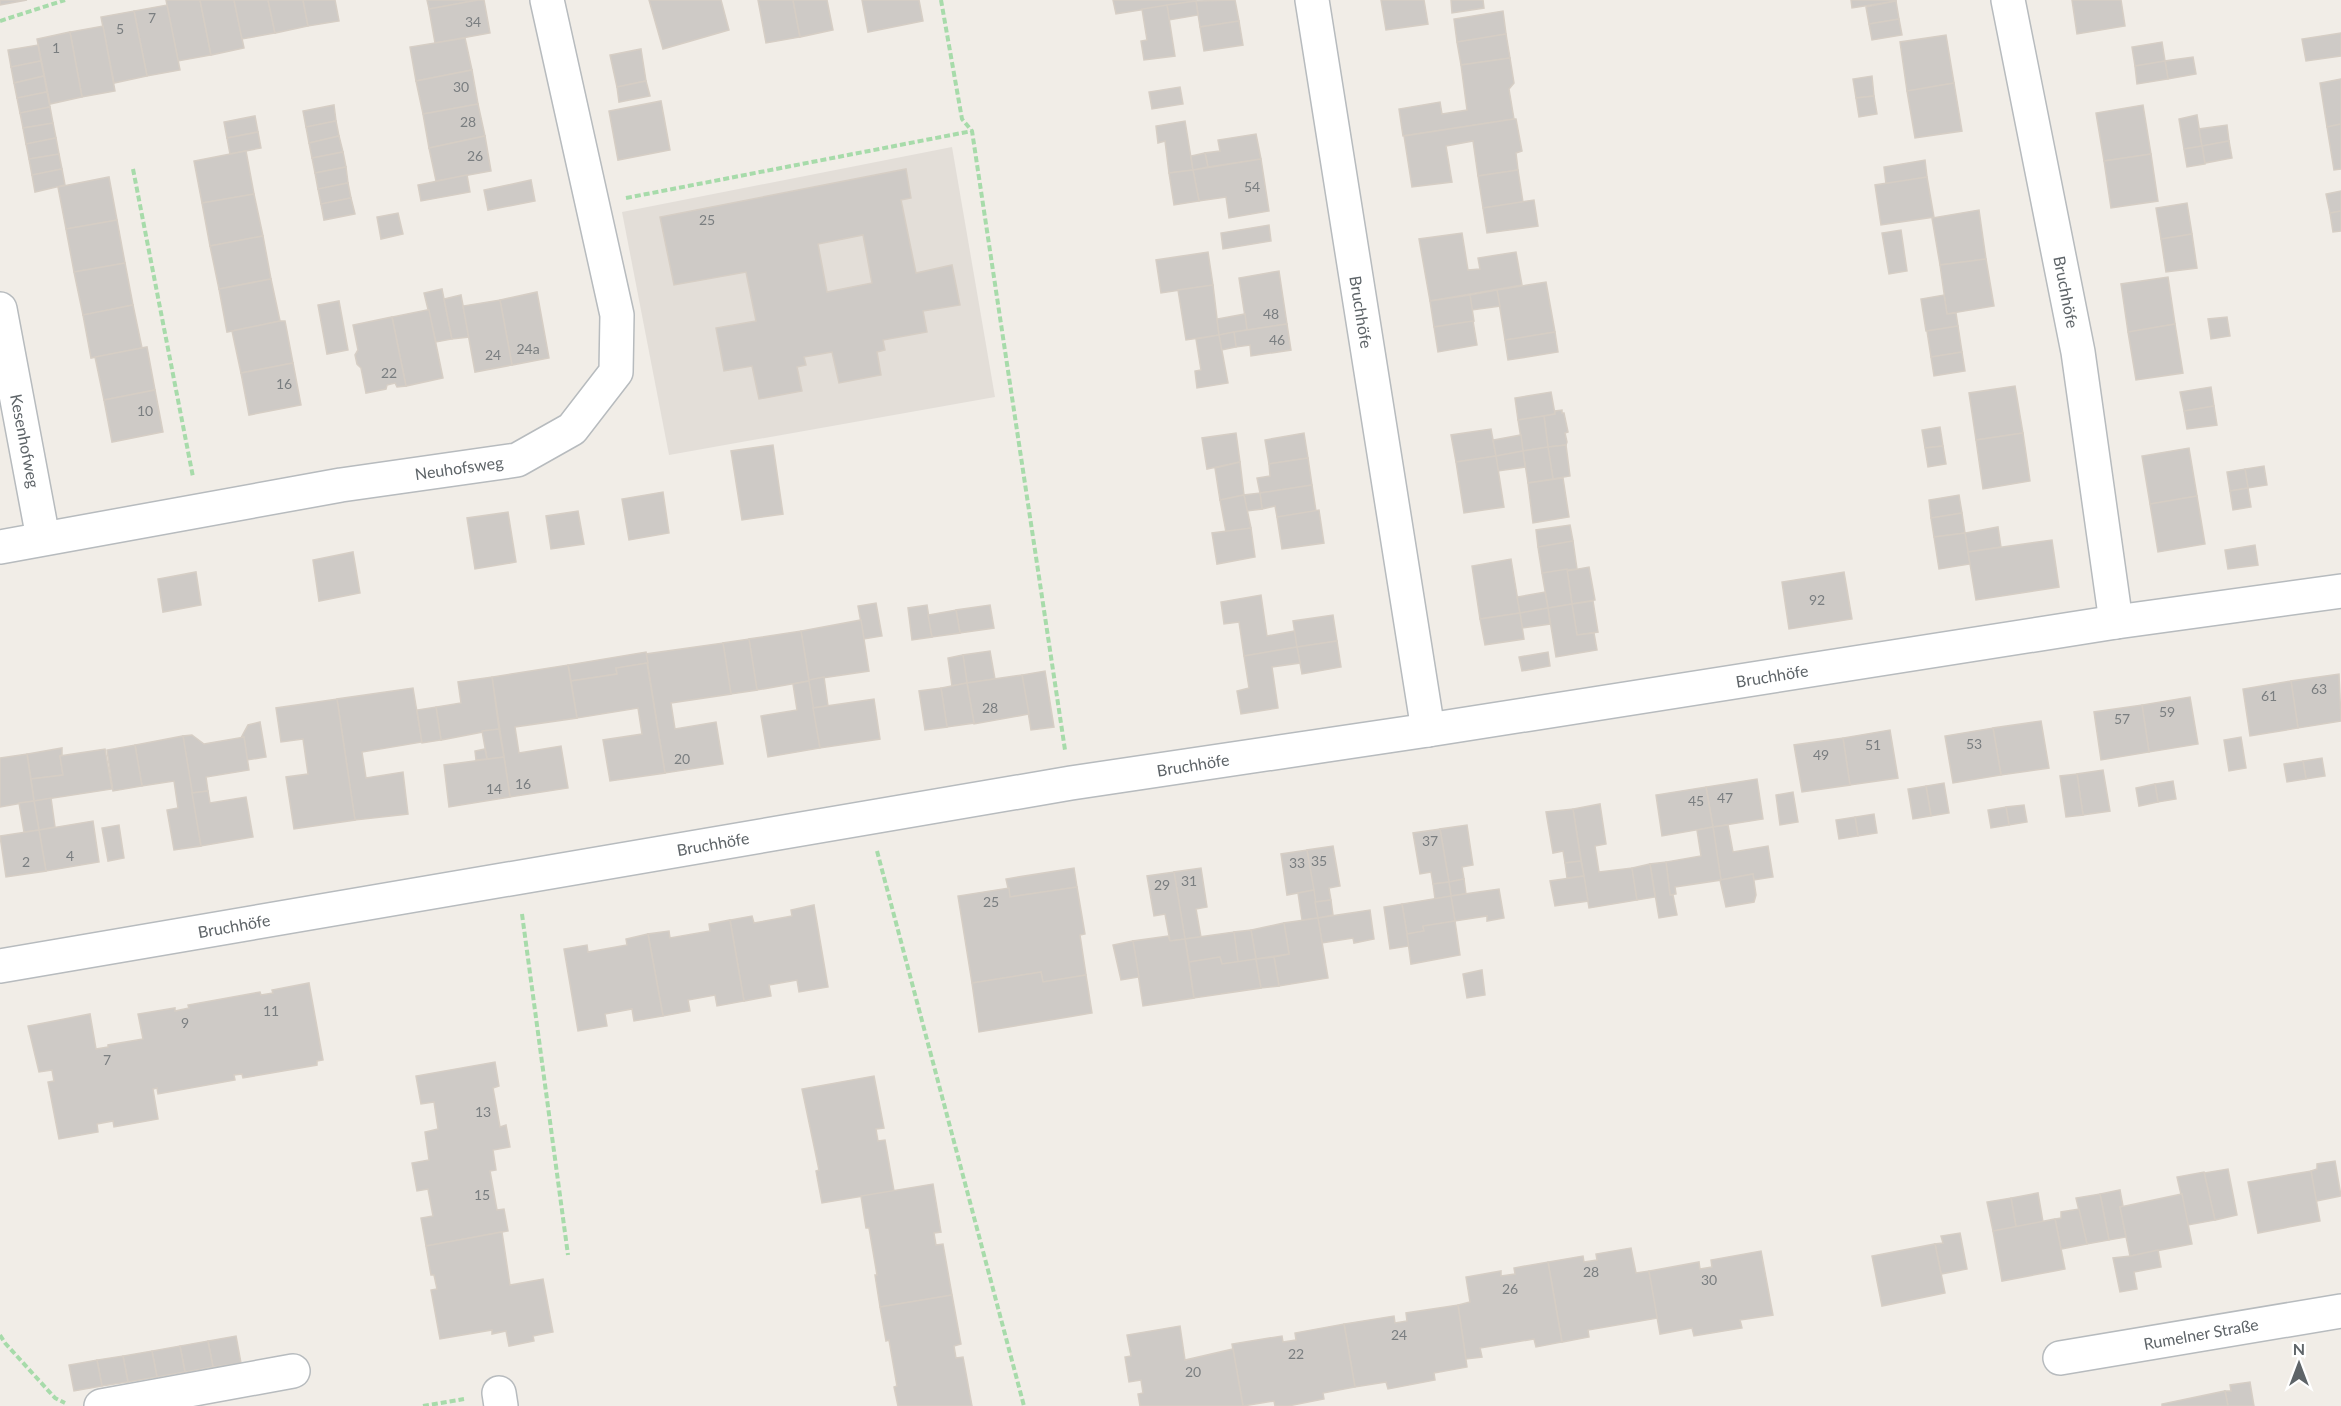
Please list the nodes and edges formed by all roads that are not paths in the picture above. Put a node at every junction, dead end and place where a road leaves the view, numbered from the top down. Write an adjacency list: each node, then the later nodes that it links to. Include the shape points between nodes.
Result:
1 (548, 0): 5 (street, Neuhofsweg, via 617,315 616,372 572,429 517,460 341,485)
2 (1312, 0): 9 (street, Bruchhöfe)
3 (2008, 0): 8 (street, Bruchhöfe, via 2078,352)
4 (0, 309): 5 (street, Kesenhofweg)
5 (43, 538): 6 (street, Neuhofsweg)
6 (0, 547)
7 (2341, 591): 8 (street, Bruchhöfe)
8 (2116, 622): 9 (street, Bruchhöfe)
9 (1428, 730): 10 (street, Bruchhöfe, via 1071,783)
10 (0, 966)
11 (2341, 1311): 12 (street, Rumelner Straße)
12 (2060, 1358)
13 (293, 1371): 14 (street)
14 (101, 1406)

